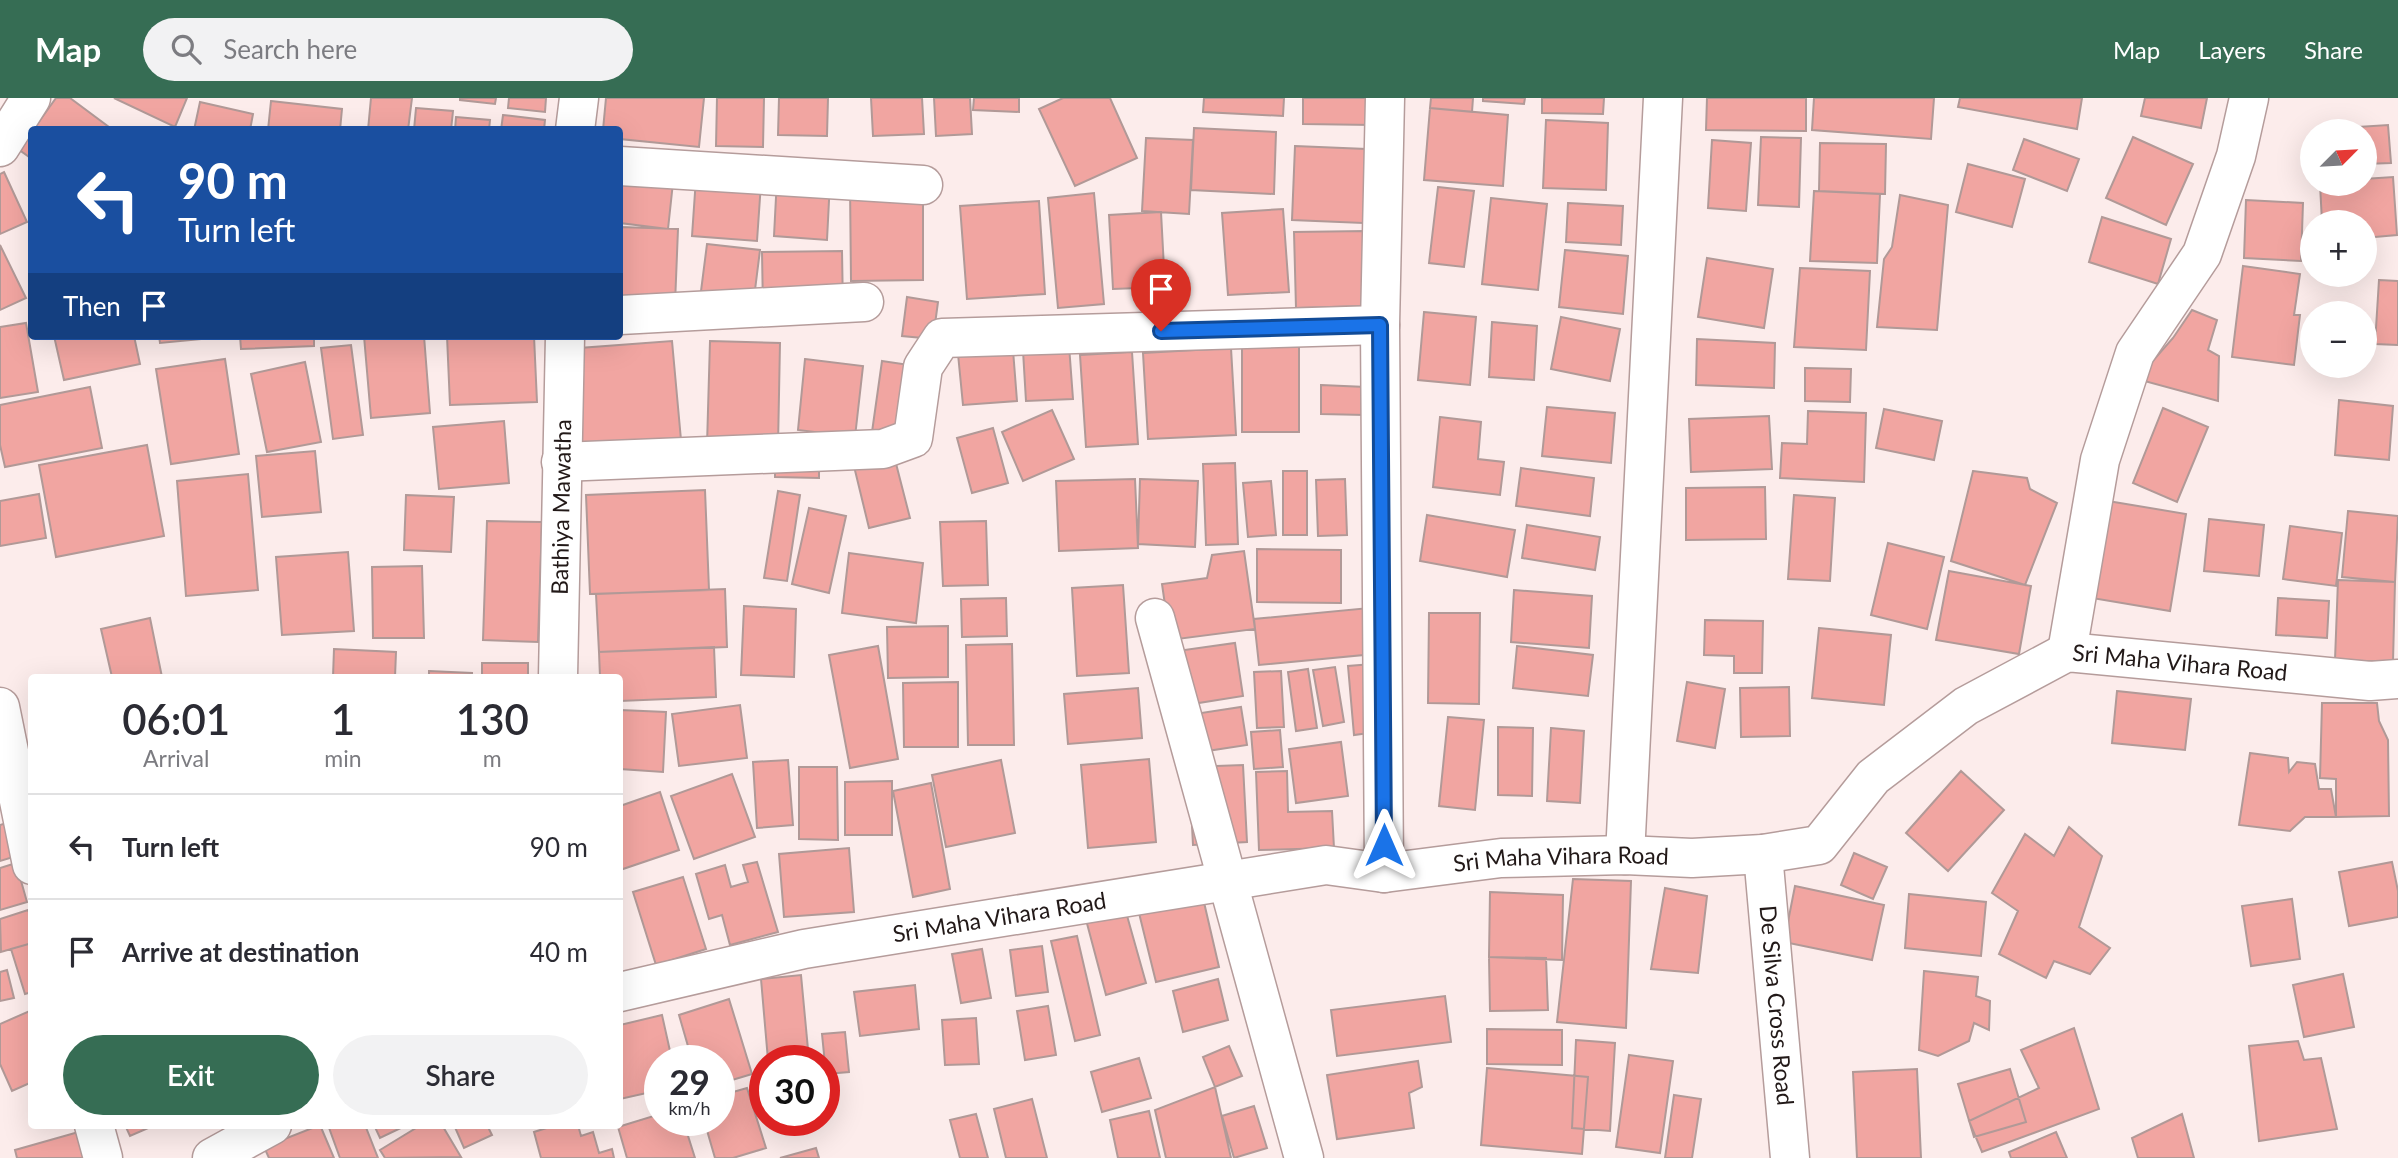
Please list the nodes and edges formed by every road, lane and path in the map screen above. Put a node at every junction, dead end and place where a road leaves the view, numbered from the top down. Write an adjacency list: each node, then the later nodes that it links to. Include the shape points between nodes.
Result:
1 (31, 98): 7 (street)
2 (579, 98): 6 (street)
3 (1385, 98): 12 (street)
4 (1662, 98): 22 (street)
5 (2249, 98): 16 (street, via 2236,156 2202,254 2135,353 2099,460)
6 (576, 126)
7 (0, 147)
8 (623, 166): 9 (street)
9 (923, 185)
10 (864, 302): 11 (street)
11 (623, 315)
12 (1380, 325): 14 (street, via 942,338 923,367 913,438 883,449); 23 (street)
13 (565, 340): 14 (street, Bathiya Mawatha)
14 (561, 462): 17 (street, Bathiya Mawatha)
15 (1155, 618): 24 (street)
16 (2067, 652): 18 (street, Sri Maha Vihara Road, via 2370,681); 21 (street, Sri Maha Vihara Road, via 1966,706 1873,777 1819,845)
17 (558, 674)
18 (2398, 678)
19 (0, 707): 20 (street)
20 (28, 845)
21 (1763, 854): 22 (street, Sri Maha Vihara Road, via 1692,859); 31 (street, De Silva Cross Road)
22 (1625, 855): 23 (street, Sri Maha Vihara Road, via 1501,858)
23 (1384, 873): 24 (street, Sri Maha Vihara Road, via 1326,865)
24 (1228, 880): 25 (street, Sri Maha Vihara Road, via 804,950); 30 (street)
25 (623, 991)
26 (95, 1129): 28 (street)
27 (265, 1129): 29 (street)
28 (103, 1158)
29 (212, 1158)
30 (1304, 1158)
31 (1790, 1158)

